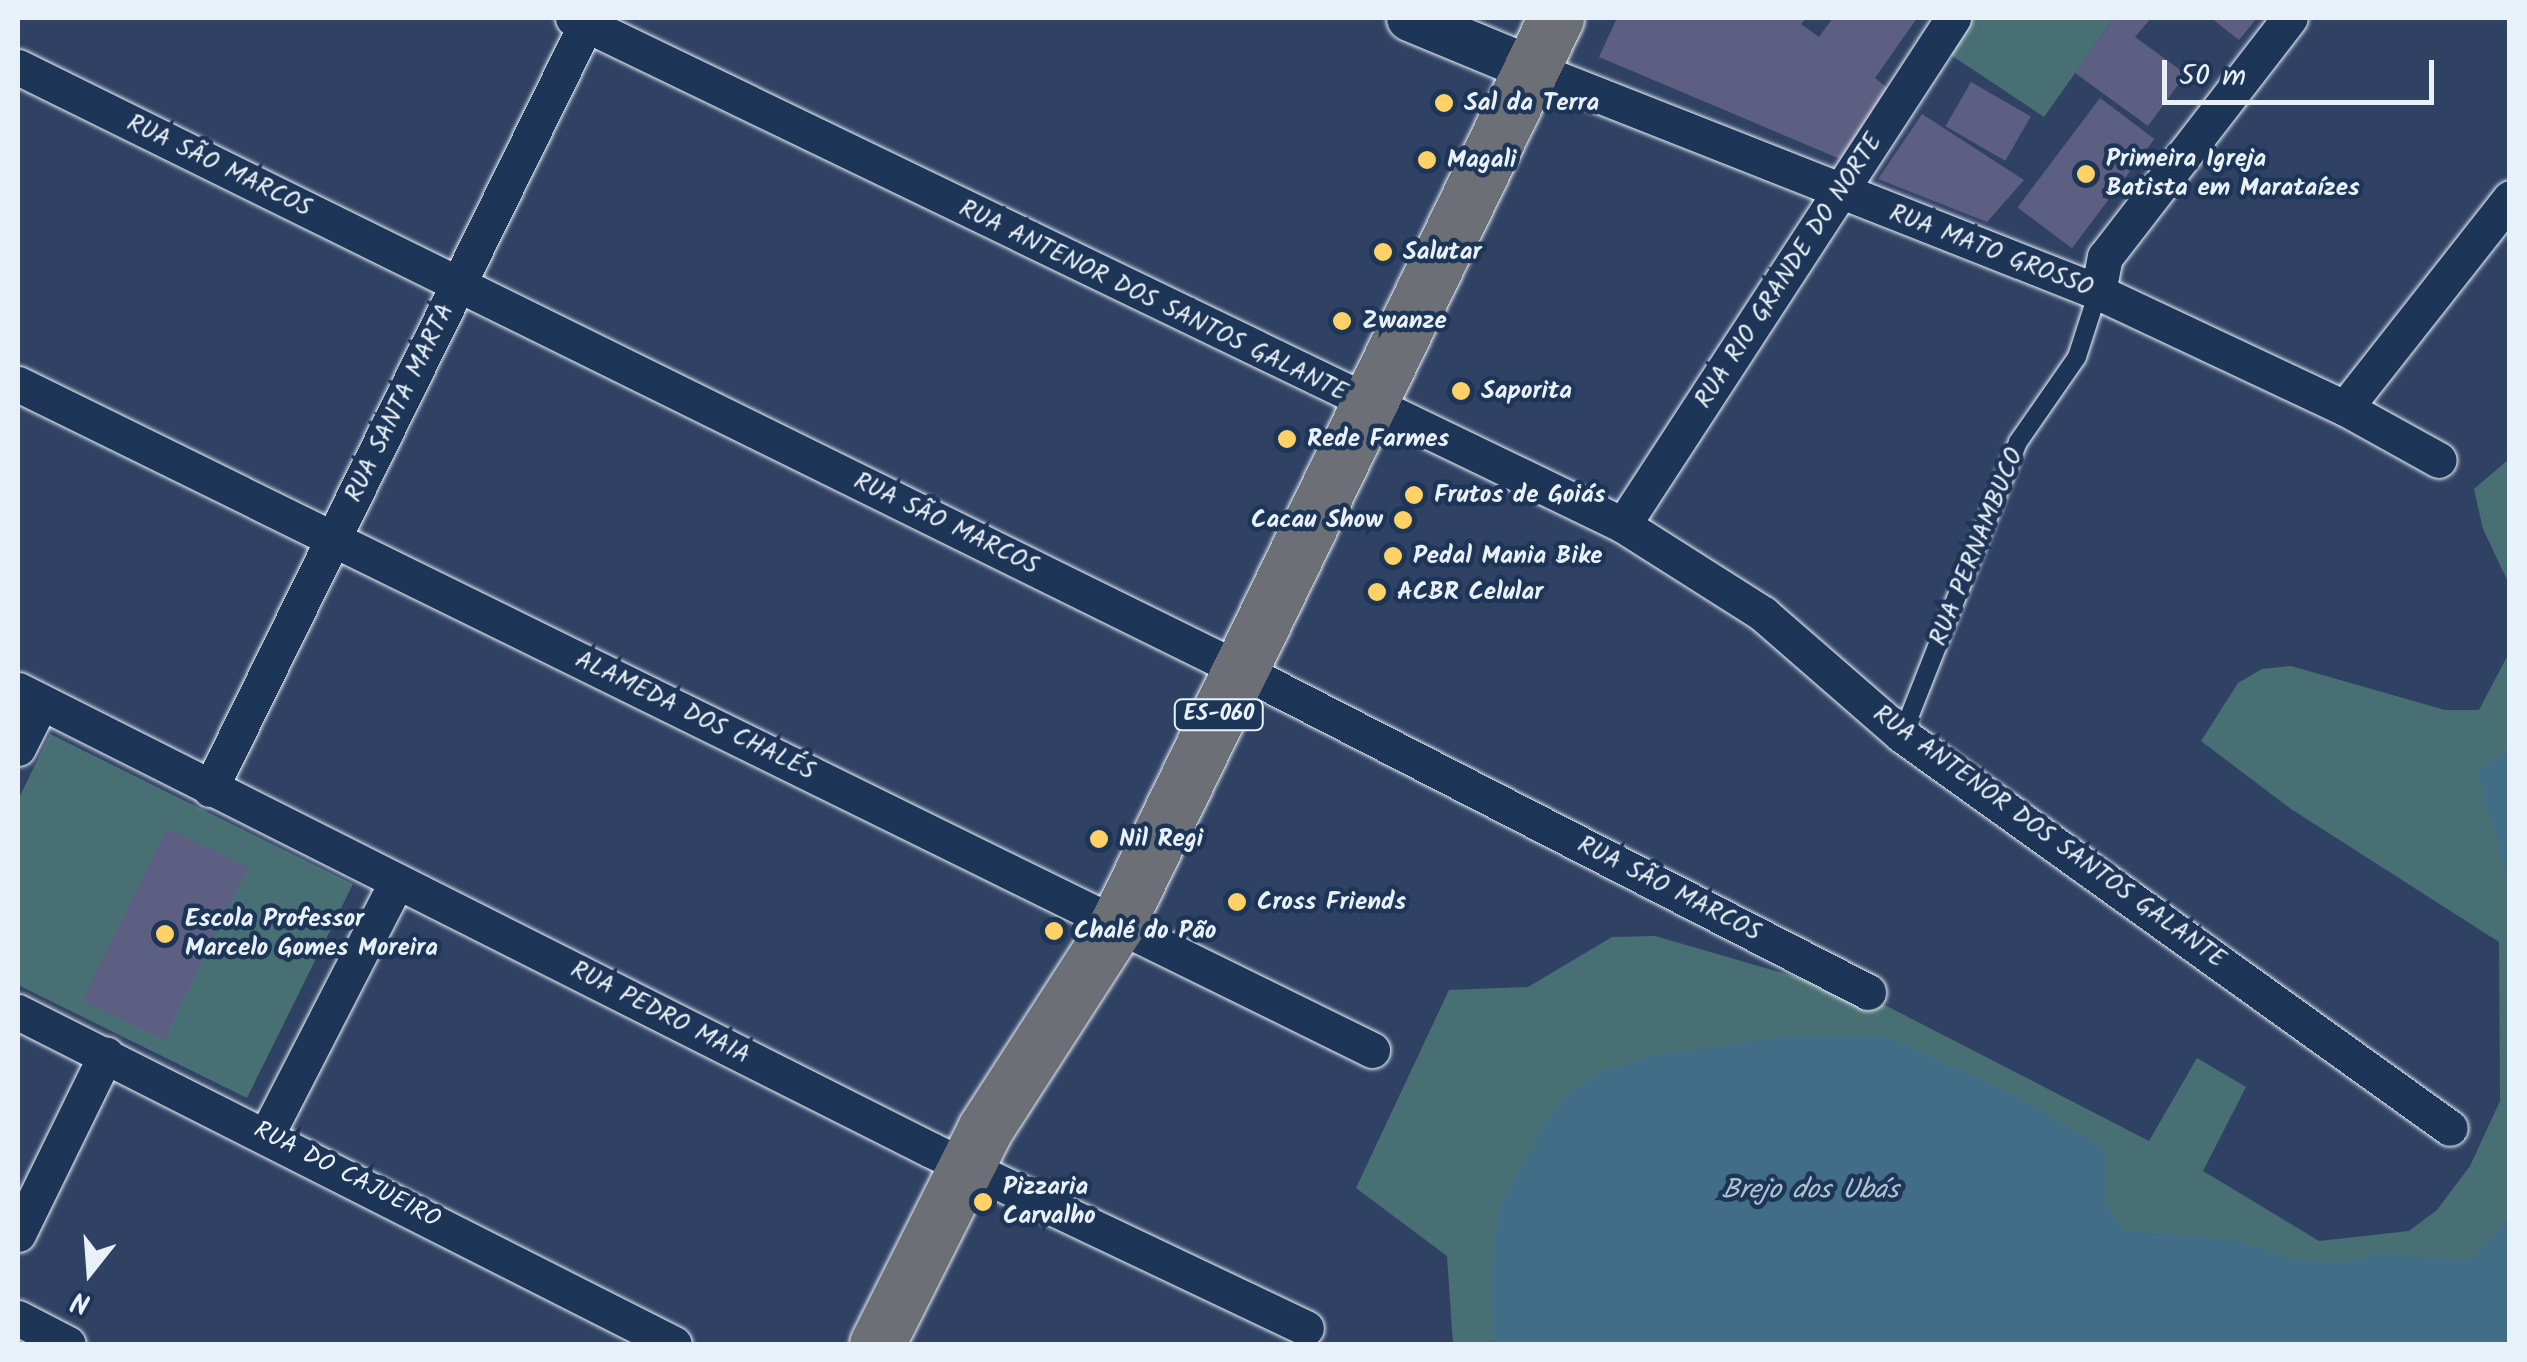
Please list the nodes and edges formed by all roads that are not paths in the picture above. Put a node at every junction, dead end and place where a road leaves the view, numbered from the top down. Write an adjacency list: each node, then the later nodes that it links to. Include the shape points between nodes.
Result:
1 (1408, 18): 7 (street)
2 (1556, 18): 7 (main road, ES-060)
3 (1954, 18): 8 (street, RUA RIO GRANDE DO NORTE)
4 (2290, 18): 11 (street, RUA PERNAMBUCO, via 2105,256)
5 (583, 20): 10 (street, RUA SANTA MARTA); 13 (street, RUA ANTENOR DOS SANTOS GALANTE)
6 (18, 68): 10 (street, RUA SÃO MARCOS)
7 (1530, 68): 8 (street, RUA MATO GROSSO); 13 (main road, ES-060)
8 (1840, 192): 11 (street, RUA MATO GROSSO); 16 (street, RUA RIO GRANDE DO NORTE)
9 (2508, 202): 14 (street)
10 (459, 283): 17 (street, RUA SANTA MARTA); 18 (street, RUA SÃO MARCOS)
11 (2098, 292): 14 (street, RUA MATO GROSSO); 20 (lane, RUA PERNAMBUCO, via 2077,357 2018,442)
12 (18, 384): 17 (street, ALAMEDA DOS CHALÉS)
13 (1369, 407): 16 (street, RUA ANTENOR DOS SANTOS GALANTE); 18 (main road, ES-060)
14 (2345, 408): 15 (street, RUA MATO GROSSO)
15 (2439, 460)
16 (1623, 525): 20 (street, RUA ANTENOR DOS SANTOS GALANTE, via 1763,614)
17 (334, 538): 22 (street, RUA SANTA MARTA); 24 (street, ALAMEDA DOS CHALÉS)
18 (1242, 670): 24 (main road, ES-060); 25 (street, RUA SÃO MARCOS)
19 (29, 696): 21 (street); 22 (street, RUA PEDRO MAIA)
20 (1902, 735): 29 (street, RUA ANTENOR DOS SANTOS GALANTE)
21 (18, 748)
22 (210, 789): 23 (street, RUA PEDRO MAIA)
23 (397, 881): 30 (street); 31 (street, RUA PEDRO MAIA)
24 (1117, 924): 27 (street, ALAMEDA DOS CHALÉS); 31 (main road, ES-060)
25 (1868, 992)
26 (18, 1012): 28 (street, RUA DO CAJUEIRO)
27 (1372, 1050)
28 (106, 1054): 30 (street, RUA DO CAJUEIRO); 32 (street)
29 (2450, 1128)
30 (267, 1134): 36 (street, RUA DO CAJUEIRO)
31 (966, 1167): 34 (street, RUA PEDRO MAIA); 37 (main road, ES-060)
32 (18, 1234)
33 (18, 1318): 35 (street)
34 (1306, 1328)
35 (68, 1344)
36 (674, 1344)
37 (877, 1344)

